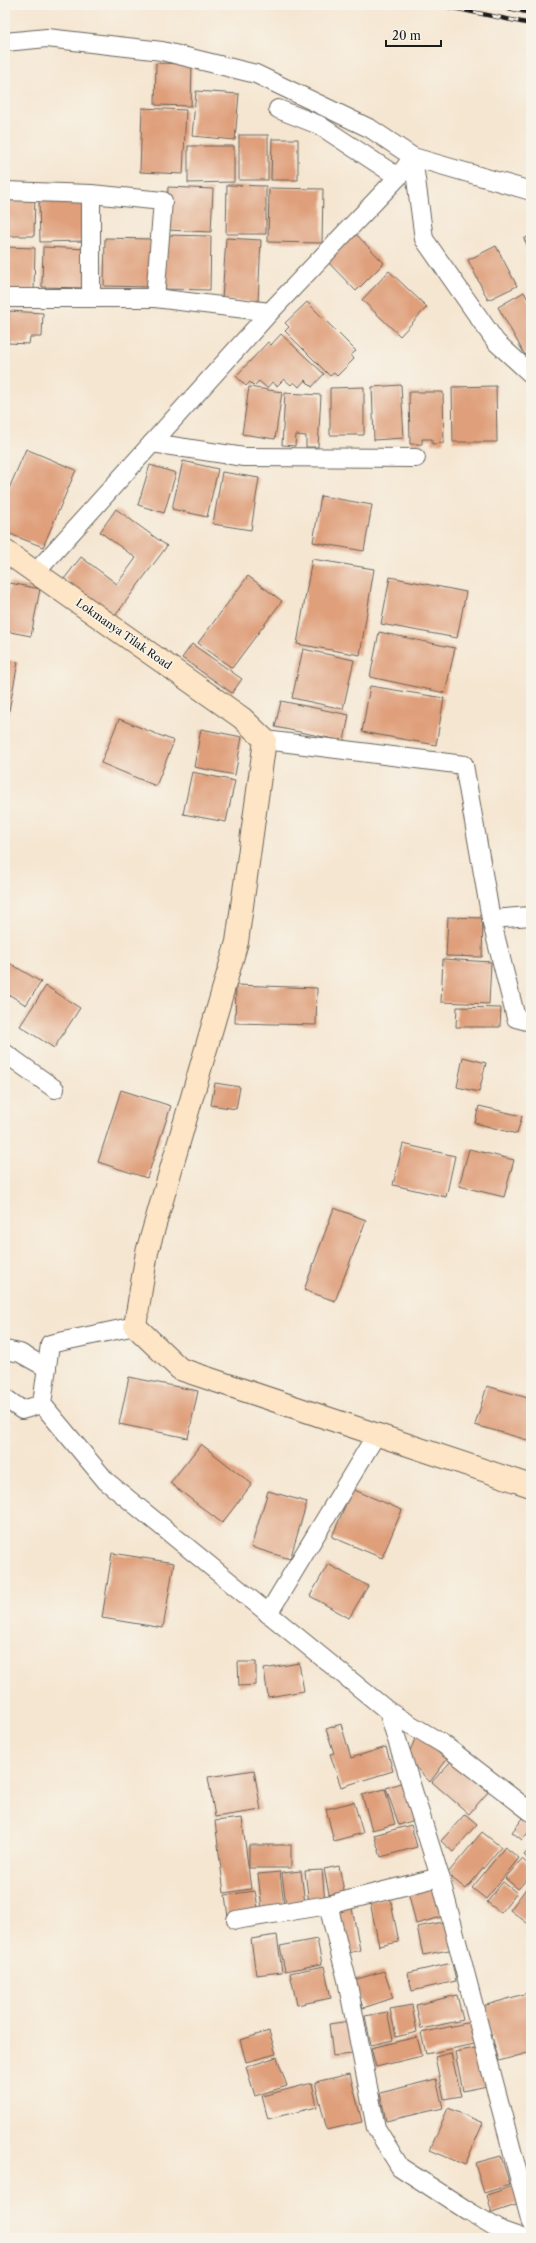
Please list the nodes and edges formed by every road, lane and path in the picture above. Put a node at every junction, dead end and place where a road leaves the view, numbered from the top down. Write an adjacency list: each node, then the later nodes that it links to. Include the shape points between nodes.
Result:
1 (5, 42): 3 (street, via 47,38 162,51 256,74 371,129)
2 (278, 109): 4 (street, via 319,125)
3 (413, 156): 4 (street); 6 (street); 12 (street, via 424,239 496,342)
4 (398, 177): 11 (street)
5 (5, 191): 7 (street)
6 (531, 191)
7 (91, 194): 9 (street); 10 (street, via 163,201)
8 (5, 298): 9 (street)
9 (91, 298): 10 (street)
10 (155, 298): 11 (street)
11 (270, 312): 13 (street)
12 (531, 374)
13 (152, 443): 14 (street, via 244,457); 16 (street)
14 (416, 458)
15 (5, 551): 16 (main road, Lokmanya Tilak Road)
16 (36, 572): 17 (main road, Lokmanya Tilak Road, via 242,718)
17 (265, 740): 19 (street, via 464,765); 23 (main road, via 237,942 147,1252)
18 (531, 916): 19 (street)
19 (491, 919): 20 (street, via 516,1018)
20 (531, 1022)
21 (5, 1053): 22 (street)
22 (55, 1089)
23 (135, 1326): 25 (street, via 50,1344); 28 (main road, via 180,1369)
24 (5, 1350): 25 (street, via 20,1353)
25 (47, 1368): 27 (street)
26 (5, 1398): 27 (street, via 22,1410)
27 (42, 1404): 30 (street, via 106,1481)
28 (376, 1435): 29 (main road); 30 (street)
29 (531, 1486)
30 (268, 1614): 31 (street)
31 (388, 1712): 32 (street, via 443,1744); 33 (street)
32 (531, 1812)
33 (440, 1876): 34 (street); 36 (street)
34 (328, 1905): 35 (street); 38 (street, via 376,2128 385,2145 400,2167 468,2212 502,2231)
35 (236, 1920)
36 (526, 2171): 37 (street)
37 (531, 2223)
38 (522, 2238)

